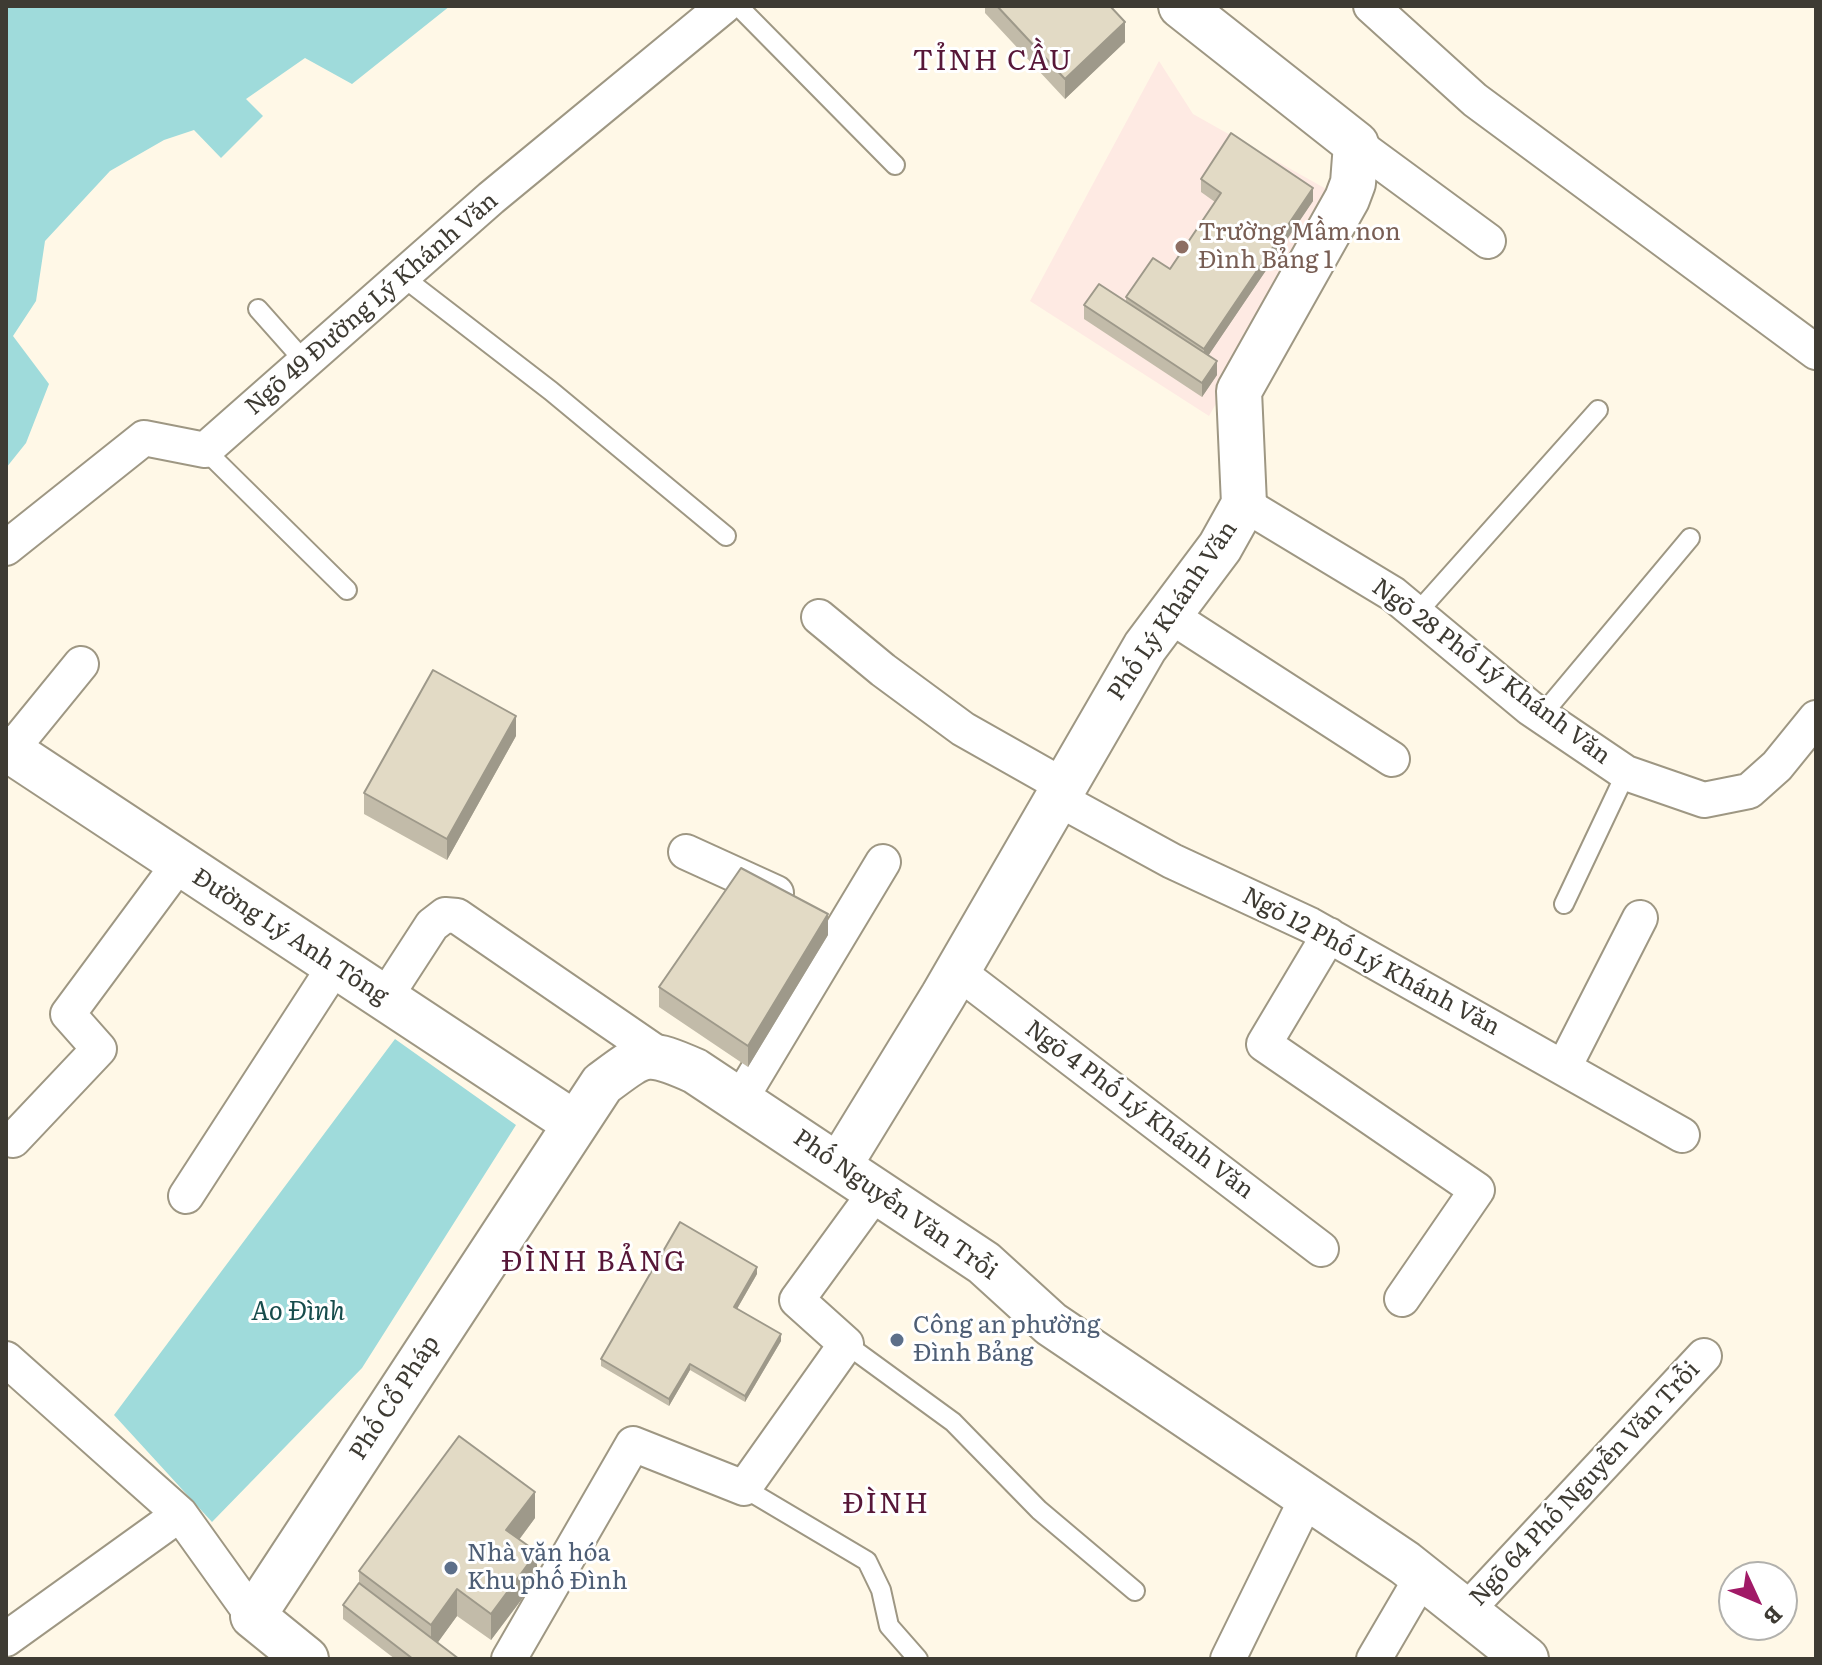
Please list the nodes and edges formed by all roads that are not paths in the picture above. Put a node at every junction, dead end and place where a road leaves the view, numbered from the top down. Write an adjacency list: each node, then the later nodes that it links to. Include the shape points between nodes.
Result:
1 (724, 6): 8 (street, Ngõ 49 Đường Lý Khánh Văn)
2 (738, 6): 6 (lane)
3 (1371, 6): 10 (street, via 1475,100)
4 (1204, 13): 5 (main road)
5 (1356, 144): 7 (street); 14 (main road, Phố Lý Khánh Văn, via 1347,199 1239,391)
6 (895, 165)
7 (1488, 241)
8 (403, 277): 11 (street, Ngõ 49 Đường Lý Khánh Văn); 15 (lane)
9 (258, 309): 11 (lane)
10 (1816, 352)
11 (306, 363): 13 (street, Ngõ 49 Đường Lý Khánh Văn)
12 (1598, 410): 19 (lane)
13 (205, 450): 17 (street, via 144,438); 18 (lane)
14 (1244, 504): 19 (street, Ngõ 28 Phố Lý Khánh Văn, via 1393,594); 20 (main road, Phố Lý Khánh Văn, via 1220,547)
15 (726, 536)
16 (1690, 538): 23 (lane)
17 (6, 548)
18 (347, 590)
19 (1416, 614): 23 (street, Ngõ 28 Phố Lý Khánh Văn)
20 (1169, 615): 26 (street); 28 (main road, Phố Lý Khánh Văn)
21 (819, 617): 28 (street, Ngõ 12 Phố Lý Khánh Văn, via 963,729)
22 (81, 664): 25 (street)
23 (1541, 716): 27 (street, Ngõ 28 Phố Lý Khánh Văn)
24 (1816, 718): 27 (street, Ngõ 28 Phố Lý Khánh Văn, via 1749,791 1704,800)
25 (7, 752): 31 (main road, Đường Lý Anh Tông)
26 (1392, 759)
27 (1626, 773): 32 (lane)
28 (1059, 791): 35 (street, Ngõ 12 Phố Lý Khánh Văn, via 1172,861); 37 (main road, Phố Lý Khánh Văn)
29 (686, 852): 33 (street)
30 (883, 862): 33 (street)
31 (179, 864): 36 (main road, Đường Lý Anh Tông); 44 (street, via 68,1014 99,1049)
32 (1564, 904)
33 (822, 913): 41 (street)
34 (1640, 918): 40 (street)
35 (1329, 935): 40 (street, Ngõ 12 Phố Lý Khánh Văn); 49 (street, via 1264,1044 1477,1190)
36 (335, 966): 38 (main road, Đường Lý Anh Tông); 47 (street)
37 (957, 971): 45 (main road, Phố Lý Khánh Văn); 48 (street, Ngõ 4 Phố Lý Khánh Văn)
38 (384, 999): 39 (street, via 432,925 445,915 457,916); 42 (main road, Đường Lý Anh Tông)
39 (658, 1054): 41 (main road, Phố Nguyễn Văn Trỗi); 42 (main road, via 637,1059 602,1084)
40 (1564, 1067): 43 (street, Ngõ 12 Phố Lý Khánh Văn)
41 (740, 1100): 45 (main road, Phố Nguyễn Văn Trỗi)
42 (574, 1123): 59 (main road, Phố Cổ Pháp)
43 (1682, 1135)
44 (13, 1140)
45 (840, 1164): 46 (main road, Phố Nguyễn Văn Trỗi)
46 (875, 1193): 50 (street, via 797,1300); 54 (main road, Phố Nguyễn Văn Trỗi, via 984,1263 1051,1324)
47 (186, 1196)
48 (1321, 1249)
49 (1402, 1299)
50 (846, 1344): 53 (street); 57 (lane, via 953,1422 1039,1510)
51 (1704, 1356): 58 (street, Ngõ 64 Phố Nguyễn Văn Trỗi)
52 (6, 1359): 55 (street)
53 (744, 1488): 61 (street, via 633,1444); 63 (lane, via 867,1561 889,1626)
54 (1307, 1498): 56 (main road, Phố Nguyễn Văn Trỗi); 64 (street)
55 (180, 1514): 59 (street); 60 (street)
56 (1422, 1577): 58 (main road, Phố Nguyễn Văn Trỗi); 65 (street)
57 (1135, 1591)
58 (1466, 1611): 66 (main road, Phố Nguyễn Văn Trỗi)
59 (253, 1616): 62 (main road)
60 (6, 1639)
61 (521, 1654)
62 (306, 1659)
63 (918, 1659)
64 (1228, 1659)
65 (1374, 1659)
66 (1526, 1659)

